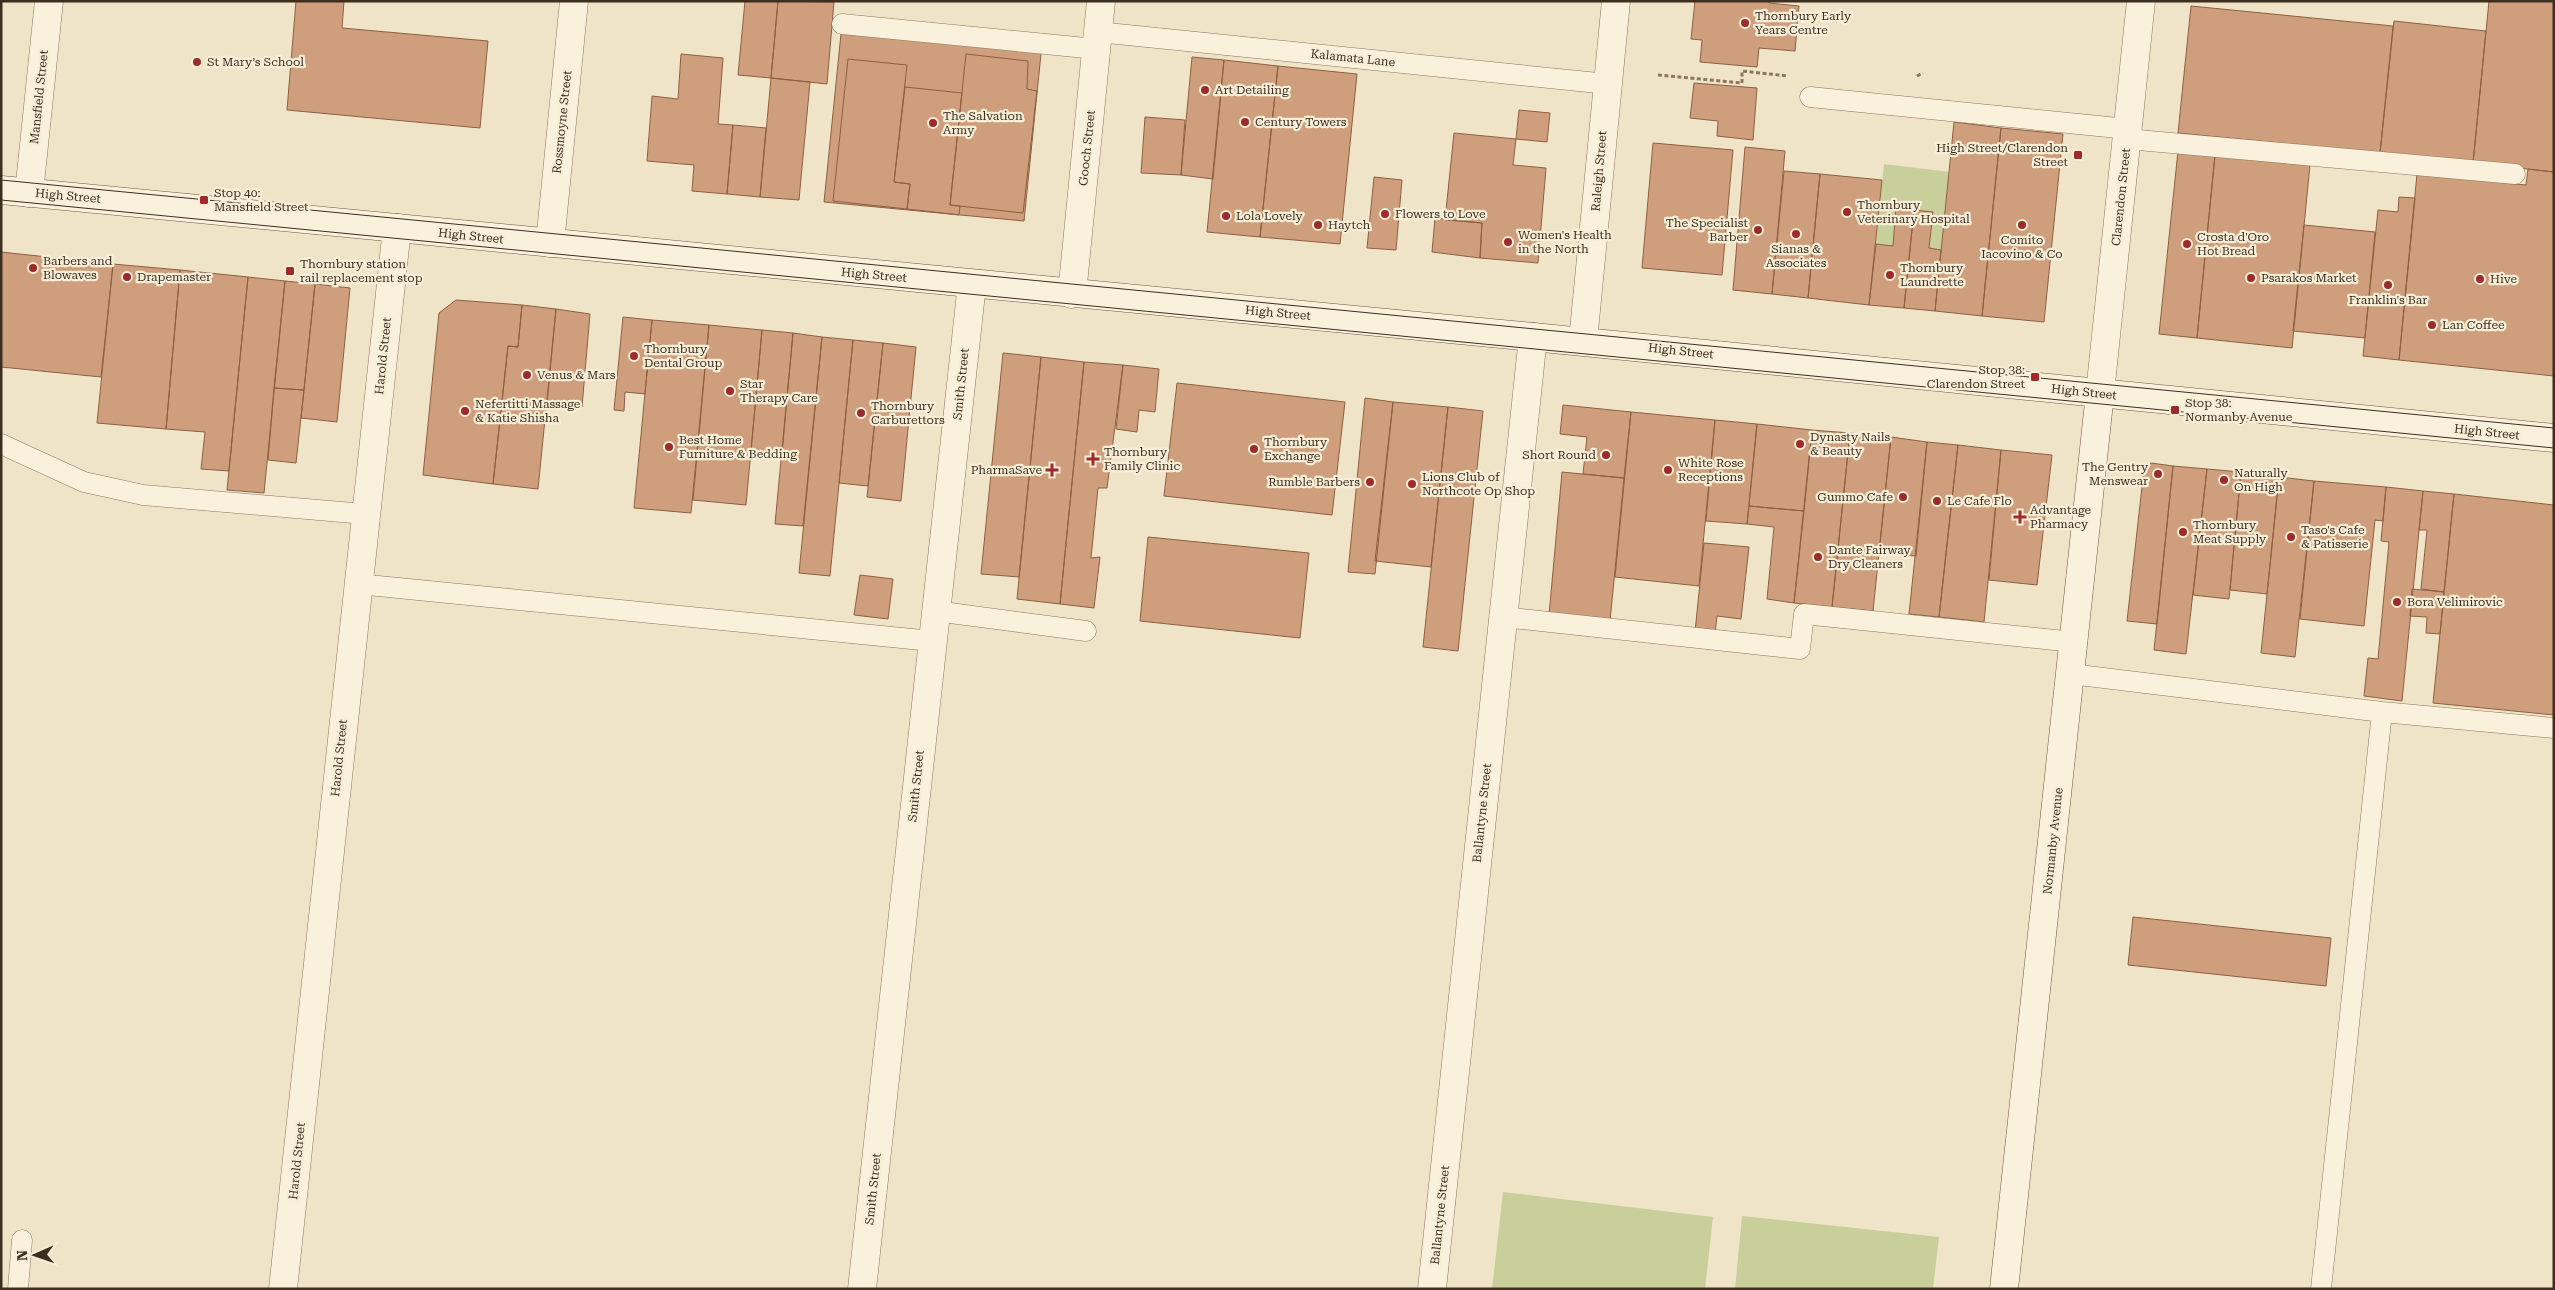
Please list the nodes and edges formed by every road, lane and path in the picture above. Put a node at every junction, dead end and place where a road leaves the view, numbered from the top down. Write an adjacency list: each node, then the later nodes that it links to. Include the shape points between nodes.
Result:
1 (49, 1): 14 (street, Mansfield Street)
2 (574, 1): 16 (street, Rossmoyne Street)
3 (1101, 1): 7 (street, Gooch Street)
4 (1616, 1): 9 (street, Raleigh Street)
5 (2141, 1): 11 (street, Clarendon Street)
6 (842, 24): 7 (lane, Kalamata Lane)
7 (1097, 41): 9 (lane, Kalamata Lane); 18 (street, Gooch Street)
8 (1658, 75): 10 (path, via 1742,82 1742,71 1811,78)
9 (1608, 84): 20 (street, Raleigh Street)
10 (1810, 97): 11 (lane)
11 (2127, 134): 12 (lane); 21 (street, Clarendon Street)
12 (2515, 174)
13 (1, 190): 14 (street, High Street)
14 (30, 193): 15 (street, High Street)
15 (397, 228): 16 (street, High Street); 24 (street, Harold Street)
16 (550, 243): 17 (street, High Street)
17 (972, 284): 18 (street, High Street); 26 (street, Smith Street)
18 (1072, 294): 19 (street, High Street)
19 (1533, 336): 20 (street, High Street); 27 (street, Ballantyne Street)
20 (1582, 342): 21 (street, High Street)
21 (2100, 394): 22 (street, High Street); 30 (street, Normanby Avenue)
22 (2554, 438)
23 (1, 444): 24 (lane, via 84,482 142,495)
24 (365, 514): 25 (street, Harold Street)
25 (358, 584): 29 (lane); 36 (street, Harold Street)
26 (936, 611): 28 (lane); 29 (street, Smith Street)
27 (1503, 617): 30 (lane, via 1800,649 1804,614); 38 (street, Ballantyne Street)
28 (1086, 631)
29 (932, 641): 37 (street, Smith Street)
30 (2074, 642): 31 (street, Normanby Avenue)
31 (2071, 674): 32 (lane); 39 (street, Normanby Avenue)
32 (2382, 712): 33 (lane); 40 (lane)
33 (2554, 728)
34 (22, 1240): 35 (lane)
35 (18, 1289)
36 (283, 1289)
37 (862, 1289)
38 (1432, 1289)
39 (2004, 1289)
40 (2320, 1289)

